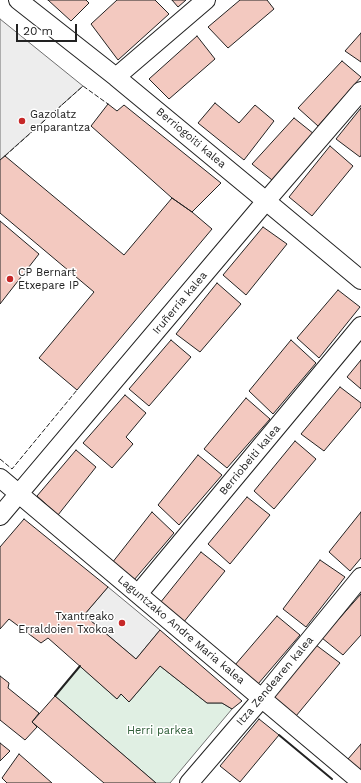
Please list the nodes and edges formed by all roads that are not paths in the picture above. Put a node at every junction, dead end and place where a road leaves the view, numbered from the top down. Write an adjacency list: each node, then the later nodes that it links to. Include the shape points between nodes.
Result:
1 (18, 0): 3 (street, Berriogoiti kalea)
2 (206, 0): 3 (street)
3 (116, 77): 5 (street, Berriogoiti kalea)
4 (361, 91): 5 (street, Iruñerria kalea)
5 (266, 201): 6 (street, Berriogoiti kalea); 9 (street, Iruñerria kalea)
6 (361, 280)
7 (361, 326): 13 (street, Berriobeiti kalea)
8 (0, 478): 9 (street, Laguntzako Andre Maria kalea)
9 (19, 493): 11 (street, Iruñerria kalea); 13 (street, Laguntzako Andre Maria kalea)
10 (26, 510): 14 (street, Laguntzako Andre Maria kalea)
11 (0, 516)
12 (361, 577): 14 (street, Itza Zendearen kalea)
13 (138, 594): 14 (street, Laguntzako Andre Maria kalea)
14 (260, 700): 15 (street, Laguntzako Andre Maria kalea); 16 (street, Itza Zendearen kalea); 17 (street, Laguntzako Andre Maria kalea)
15 (361, 782)
16 (188, 783)
17 (355, 783)

